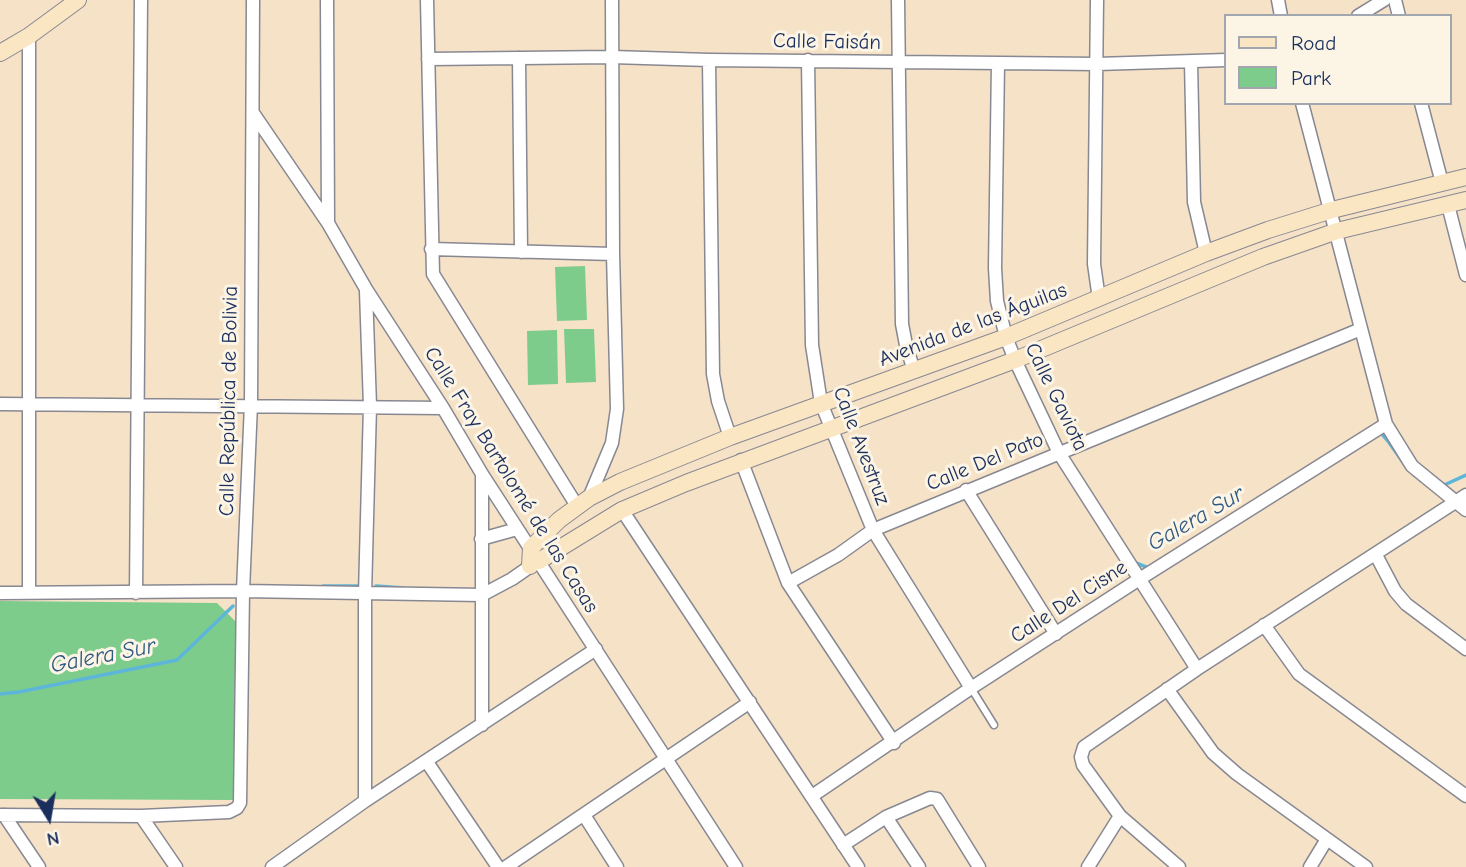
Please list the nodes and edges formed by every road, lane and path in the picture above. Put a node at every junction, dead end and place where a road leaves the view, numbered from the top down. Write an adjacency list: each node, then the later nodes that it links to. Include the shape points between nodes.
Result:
1 (78, 0): 11 (street)
2 (141, 0): 48 (street)
3 (253, 0): 25 (street, Calle República de Bolivia)
4 (327, 0): 31 (street)
5 (427, 0): 15 (street)
6 (612, 0): 13 (street)
7 (898, 0): 19 (street)
8 (1097, 0): 22 (street)
9 (1384, 0): 10 (street)
10 (1361, 14)
11 (29, 36): 12 (street); 46 (street)
12 (0, 54)
13 (612, 57): 14 (street, Calle Faisán); 16 (street, Calle Faisán); 36 (street)
14 (519, 58): 15 (street, Calle Faisán); 34 (street)
15 (428, 59): 33 (street)
16 (709, 60): 17 (street, Calle Faisán); 53 (street, via 713,374)
17 (808, 60): 19 (street, Calle Faisán); 44 (street, Calle Avestruz, via 813,345)
18 (1224, 60): 20 (street, Calle Faisán)
19 (899, 62): 21 (street, Calle Faisán); 43 (street, via 902,324)
20 (1191, 62): 22 (street, Calle Faisán); 35 (street, via 1194,202)
21 (998, 63): 22 (street, Calle Faisán); 41 (street, Calle Gaviota, via 995,268)
22 (1097, 64): 39 (street, via 1094,264)
23 (1303, 105): 30 (street)
24 (1422, 105): 27 (street)
25 (253, 113): 31 (street, Calle Fray Bartolomé de las Casas); 47 (street, Calle República de Bolivia)
26 (1466, 177): 27 (street, Avenida de las Águilas)
27 (1442, 183): 30 (street, Avenida de las Águilas)
28 (1466, 200): 29 (street)
29 (1448, 205): 32 (street); 37 (street)
30 (1332, 210): 32 (street); 35 (street, Avenida de las Águilas)
31 (328, 223): 38 (street, Calle Fray Bartolomé de las Casas)
32 (1337, 231): 40 (street); 42 (street)
33 (432, 249): 34 (street); 59 (street, via 436,281)
34 (521, 252): 36 (street)
35 (1206, 253): 39 (street, Avenida de las Águilas)
36 (613, 254): 59 (street, via 615,428)
37 (1466, 275)
38 (366, 289): 49 (street); 50 (street, Calle Fray Bartolomé de las Casas)
39 (1099, 299): 41 (street, Avenida de las Águilas)
40 (1361, 330): 51 (street); 54 (street, Calle Del Pato)
41 (1006, 337): 42 (street, Calle Gaviota); 43 (street, Avenida de las Águilas)
42 (1014, 360): 52 (street); 54 (street, Calle Gaviota)
43 (914, 372): 44 (street, Avenida de las Águilas)
44 (821, 403): 52 (street, Calle Avestruz); 53 (street, Avenida de las Águilas)
45 (0, 404): 46 (street)
46 (28, 404): 48 (street); 69 (street)
47 (251, 404): 48 (street); 49 (street); 70 (street, Calle República de Bolivia)
48 (138, 405): 72 (street)
49 (370, 405): 50 (street); 73 (street)
50 (443, 408): 56 (street, Calle Fray Bartolomé de las Casas)
51 (1386, 424): 58 (street, via 1412,466); 67 (street, Calle Del Cisne)
52 (830, 429): 55 (street); 63 (street, Calle Avestruz)
53 (730, 437): 59 (street, Avenida de las Águilas)
54 (1059, 453): 57 (street, Calle Del Pato); 67 (street, Calle Gaviota)
55 (741, 460): 60 (street); 68 (street)
56 (481, 474): 62 (street, Calle Fray Bartolomé de las Casas); 64 (street)
57 (966, 490): 63 (street, Calle Del Pato); 76 (street)
58 (1460, 498): 61 (street); 65 (street)
59 (583, 502): 66 (street, Avenida de las Águilas)
60 (622, 510): 66 (street); 82 (street)
61 (1466, 510)
62 (517, 529): 64 (street); 66 (street, Calle Fray Bartolomé de las Casas)
63 (873, 530): 68 (street, Calle Del Pato); 80 (street, Calle Avestruz)
64 (481, 539): 74 (street)
65 (1376, 555): 75 (street); 78 (street, via 1406,604)
66 (533, 558): 74 (street, via 512,579); 77 (street, Calle Fray Bartolomé de las Casas)
67 (1138, 580): 76 (street, Calle Del Cisne); 79 (street, Calle Gaviota)
68 (788, 583): 85 (street)
69 (29, 592): 71 (street); 72 (street)
70 (243, 592): 72 (street); 73 (street); 92 (street, Calle República de Bolivia, via 240,803 229,812)
71 (0, 593)
72 (136, 593)
73 (365, 594): 74 (street); 90 (street)
74 (482, 595): 83 (street)
75 (1264, 625): 79 (street); 89 (street, via 1299,674)
76 (1056, 634): 80 (street, Calle Del Cisne)
77 (596, 649): 83 (street); 86 (street, Calle Fray Bartolomé de las Casas)
78 (1466, 649)
79 (1197, 669): 81 (street)
80 (971, 688): 84 (lane, Calle Avestruz); 85 (street, Calle Del Cisne)
81 (1167, 689): 94 (street, via 1086,744 1081,757); 96 (street, via 1213,752)
82 (750, 702): 86 (street); 88 (street)
83 (482, 725): 87 (street)
84 (994, 725)
85 (894, 743): 88 (street, Calle Del Cisne)
86 (666, 759): 93 (street); 104 (street, Calle Fray Bartolomé de las Casas)
87 (427, 762): 90 (street); 101 (street)
88 (812, 796): 97 (street)
89 (1466, 796)
90 (365, 801): 100 (street)
91 (2, 815): 92 (street); 98 (street)
92 (141, 816): 99 (street)
93 (584, 816): 102 (street); 103 (street)
94 (1120, 816): 108 (street); 109 (street)
95 (886, 817): 97 (street); 106 (street); 107 (street, via 928,797 937,799)
96 (1327, 839): 110 (street); 111 (street)
97 (843, 845): 105 (street)
98 (39, 867)
99 (176, 867)
100 (272, 867)
101 (498, 867)
102 (506, 867)
103 (617, 867)
104 (736, 867)
105 (858, 867)
106 (919, 867)
107 (979, 867)
108 (1088, 867)
109 (1179, 867)
110 (1310, 867)
111 (1366, 867)

